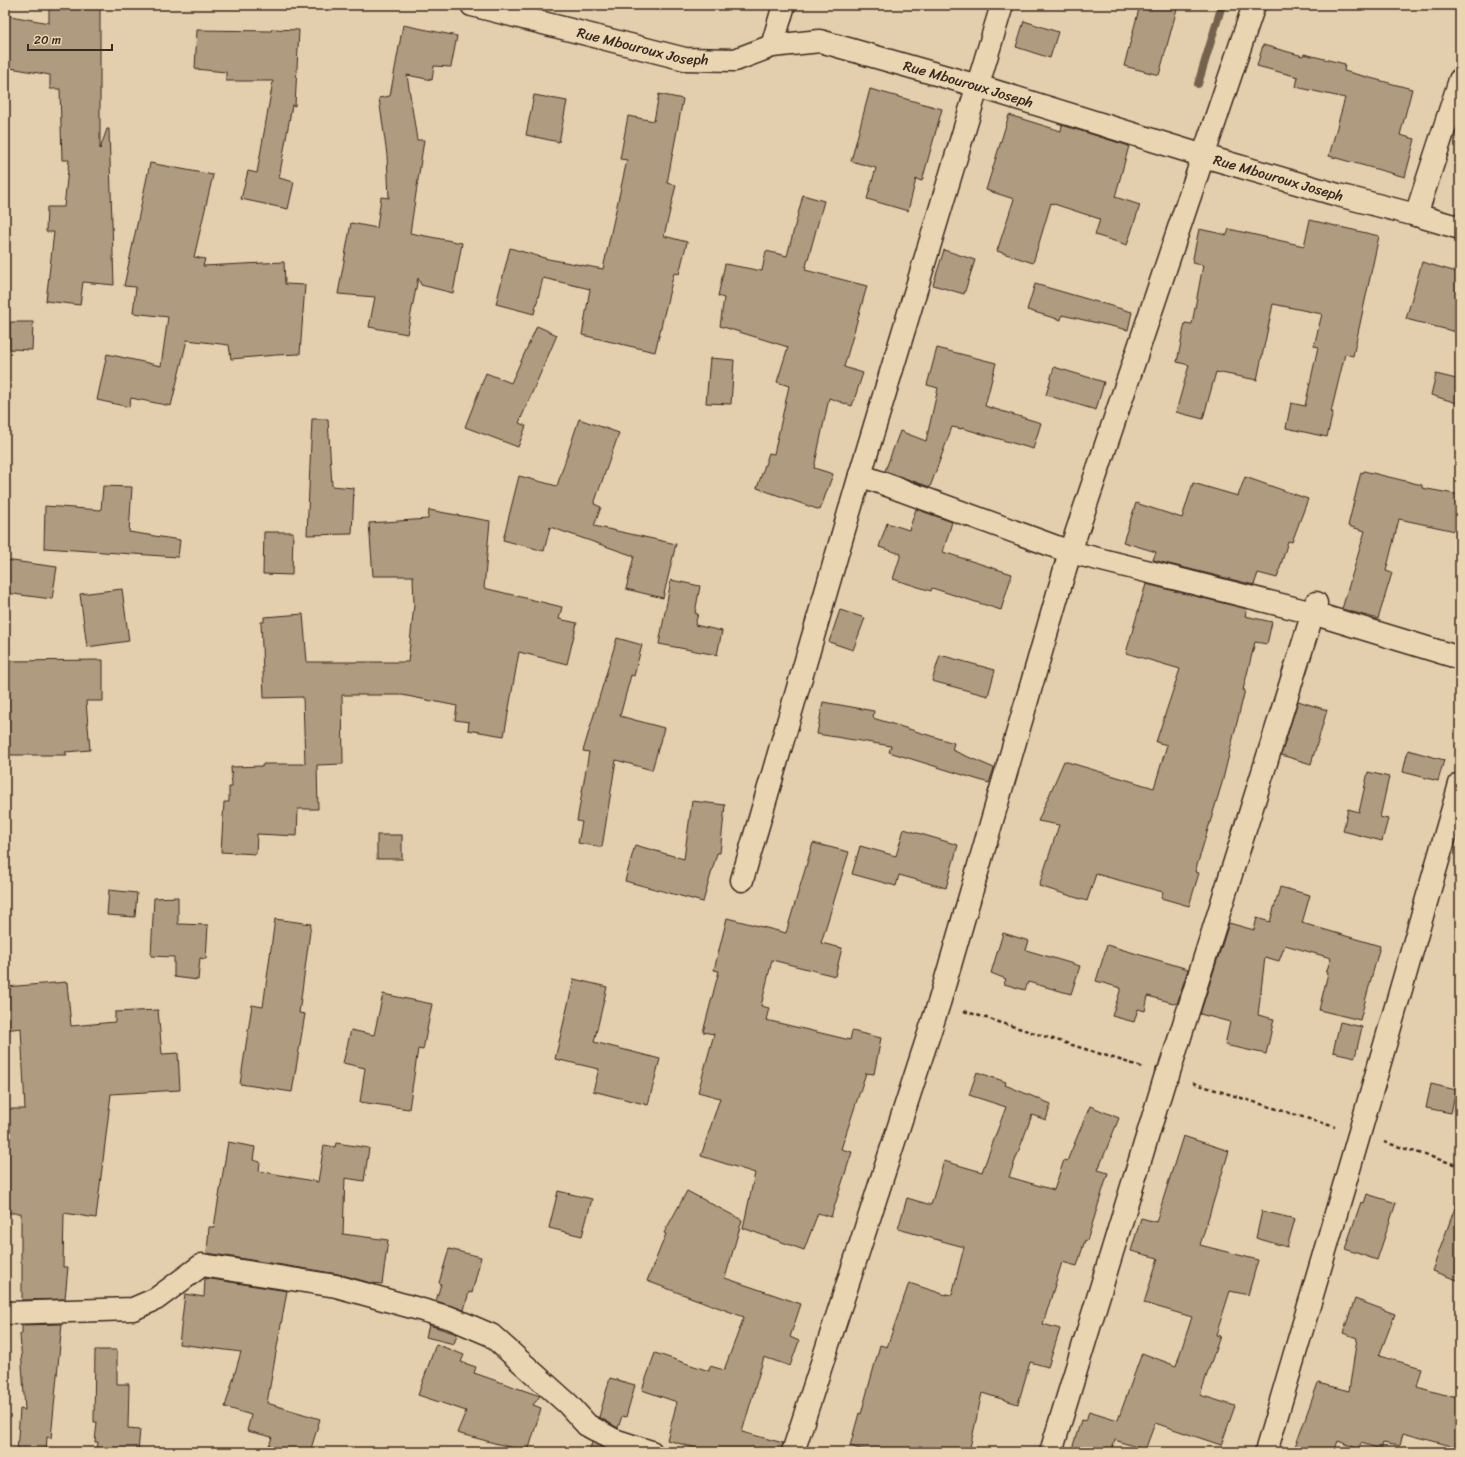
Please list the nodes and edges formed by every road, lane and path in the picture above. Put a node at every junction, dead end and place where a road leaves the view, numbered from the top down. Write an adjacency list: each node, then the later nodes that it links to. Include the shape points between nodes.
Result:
1 (472, 5): 5 (street, Rue Mbouroux Joseph)
2 (784, 5): 6 (street)
3 (1002, 5): 8 (street)
4 (1254, 5): 9 (street)
5 (522, 11): 6 (street, Rue Mbouroux Joseph, via 684,59 735,60)
6 (772, 46): 8 (street, Rue Mbouroux Joseph, via 820,41)
7 (1460, 80): 10 (street)
8 (978, 86): 9 (street, Rue Mbouroux Joseph); 12 (street)
9 (1204, 156): 10 (street, Rue Mbouroux Joseph); 13 (street)
10 (1416, 215): 11 (street, Rue Mbouroux Joseph)
11 (1460, 228)
12 (860, 475): 13 (street); 17 (street)
13 (1070, 552): 14 (street); 18 (street)
14 (1314, 608): 15 (street); 19 (street)
15 (1460, 658)
16 (1460, 784): 20 (street)
17 (742, 880)
18 (938, 1003): 19 (path); 24 (street)
19 (1167, 1075): 20 (path); 25 (street)
20 (1360, 1135): 21 (path); 26 (street)
21 (1460, 1166)
22 (5, 1313): 23 (street, via 133,1309 156,1299 202,1265 336,1286 451,1318 491,1335 568,1404 587,1425 614,1440)
23 (651, 1452)
24 (793, 1452)
25 (1050, 1452)
26 (1266, 1452)

